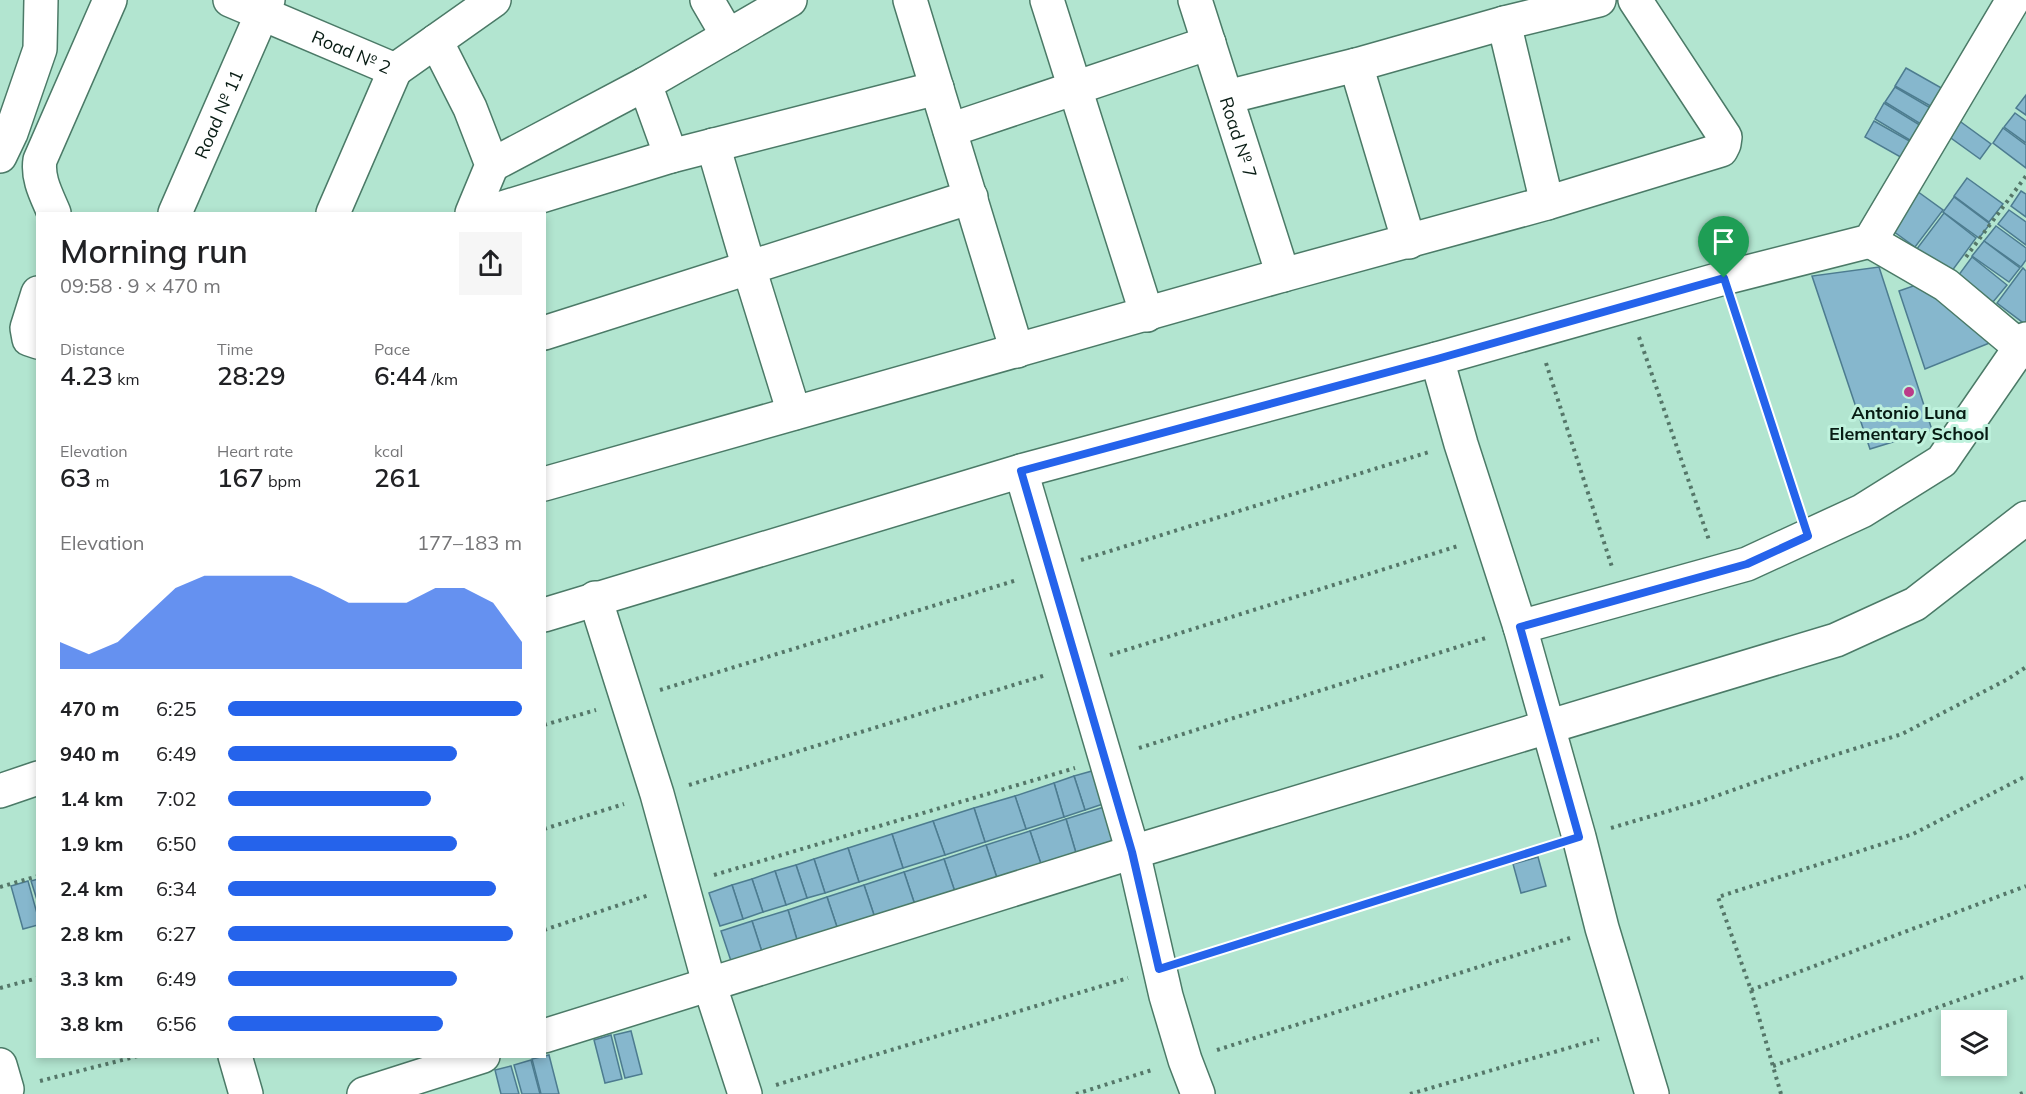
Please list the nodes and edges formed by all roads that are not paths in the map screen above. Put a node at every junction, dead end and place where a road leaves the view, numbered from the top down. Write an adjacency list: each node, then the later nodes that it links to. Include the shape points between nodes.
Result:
1 (41, 0): 27 (street, via 40,49)
2 (110, 0): 32 (street, via 39,160 40,178)
3 (230, 0): 13 (street, Road № 2)
4 (494, 0): 14 (street, Road № 2)
5 (707, 0): 16 (street)
6 (790, 0): 16 (street)
7 (910, 0): 22 (street)
8 (1047, 0): 23 (street)
9 (1195, 0): 18 (street, Road № 7)
10 (1599, 0): 15 (street)
11 (1635, 0): 31 (street, via 1725,136 1724,144 1721,150)
12 (2013, 0): 37 (street)
13 (265, 7): 20 (street, Road № 2); 33 (street, Road № 11)
14 (454, 11): 17 (street, Road № 2)
15 (1504, 23): 19 (street); 31 (street)
16 (728, 36): 21 (street)
17 (436, 41): 20 (street, Road № 2); 29 (street, via 470,108)
18 (1209, 44): 23 (street); 24 (street, Road № 7)
19 (1356, 65): 24 (street); 38 (street)
20 (395, 70): 34 (street)
21 (645, 84): 28 (street); 29 (street)
22 (937, 88): 25 (street); 26 (street)
23 (1074, 88): 25 (street); 42 (street)
24 (1227, 97): 40 (street, Road № 7)
25 (950, 130): 30 (street)
26 (713, 145): 28 (street); 39 (street)
27 (0, 156)
28 (671, 156): 36 (street)
29 (492, 165): 35 (street)
30 (970, 197): 39 (street); 46 (street)
31 (1547, 203): 38 (street)
32 (54, 212)
33 (175, 212)
34 (333, 212)
35 (472, 212)
36 (489, 212)
37 (1870, 241): 45 (street, via 1946,285); 47 (street)
38 (1409, 242): 40 (street)
39 (749, 268): 43 (street); 48 (street)
40 (1283, 275): 42 (street)
41 (36, 299): 44 (street, via 27,328 29,339)
42 (1147, 315): 46 (street)
43 (546, 332)
44 (36, 341)
45 (2024, 346): 54 (street, via 1942,461 1862,511 1747,564)
46 (1017, 351): 48 (street)
47 (1437, 359): 49 (street); 54 (street)
48 (794, 413): 50 (street)
49 (1021, 471): 52 (street); 58 (street)
50 (546, 483)
51 (2026, 518): 55 (street, via 1915,604 1836,640)
52 (595, 598): 53 (street); 59 (street, via 657,794)
53 (546, 614)
54 (1520, 627): 55 (street)
55 (1547, 728): 58 (street); 67 (street)
56 (36, 779): 57 (street)
57 (0, 791)
58 (1132, 852): 59 (street); 66 (street, via 1159,969)
59 (709, 983): 60 (street); 63 (street)
60 (546, 1035)
61 (236, 1058): 64 (street)
62 (477, 1058): 65 (street)
63 (758, 1090)
64 (246, 1094)
65 (364, 1094)
66 (1198, 1094)
67 (1652, 1094)

